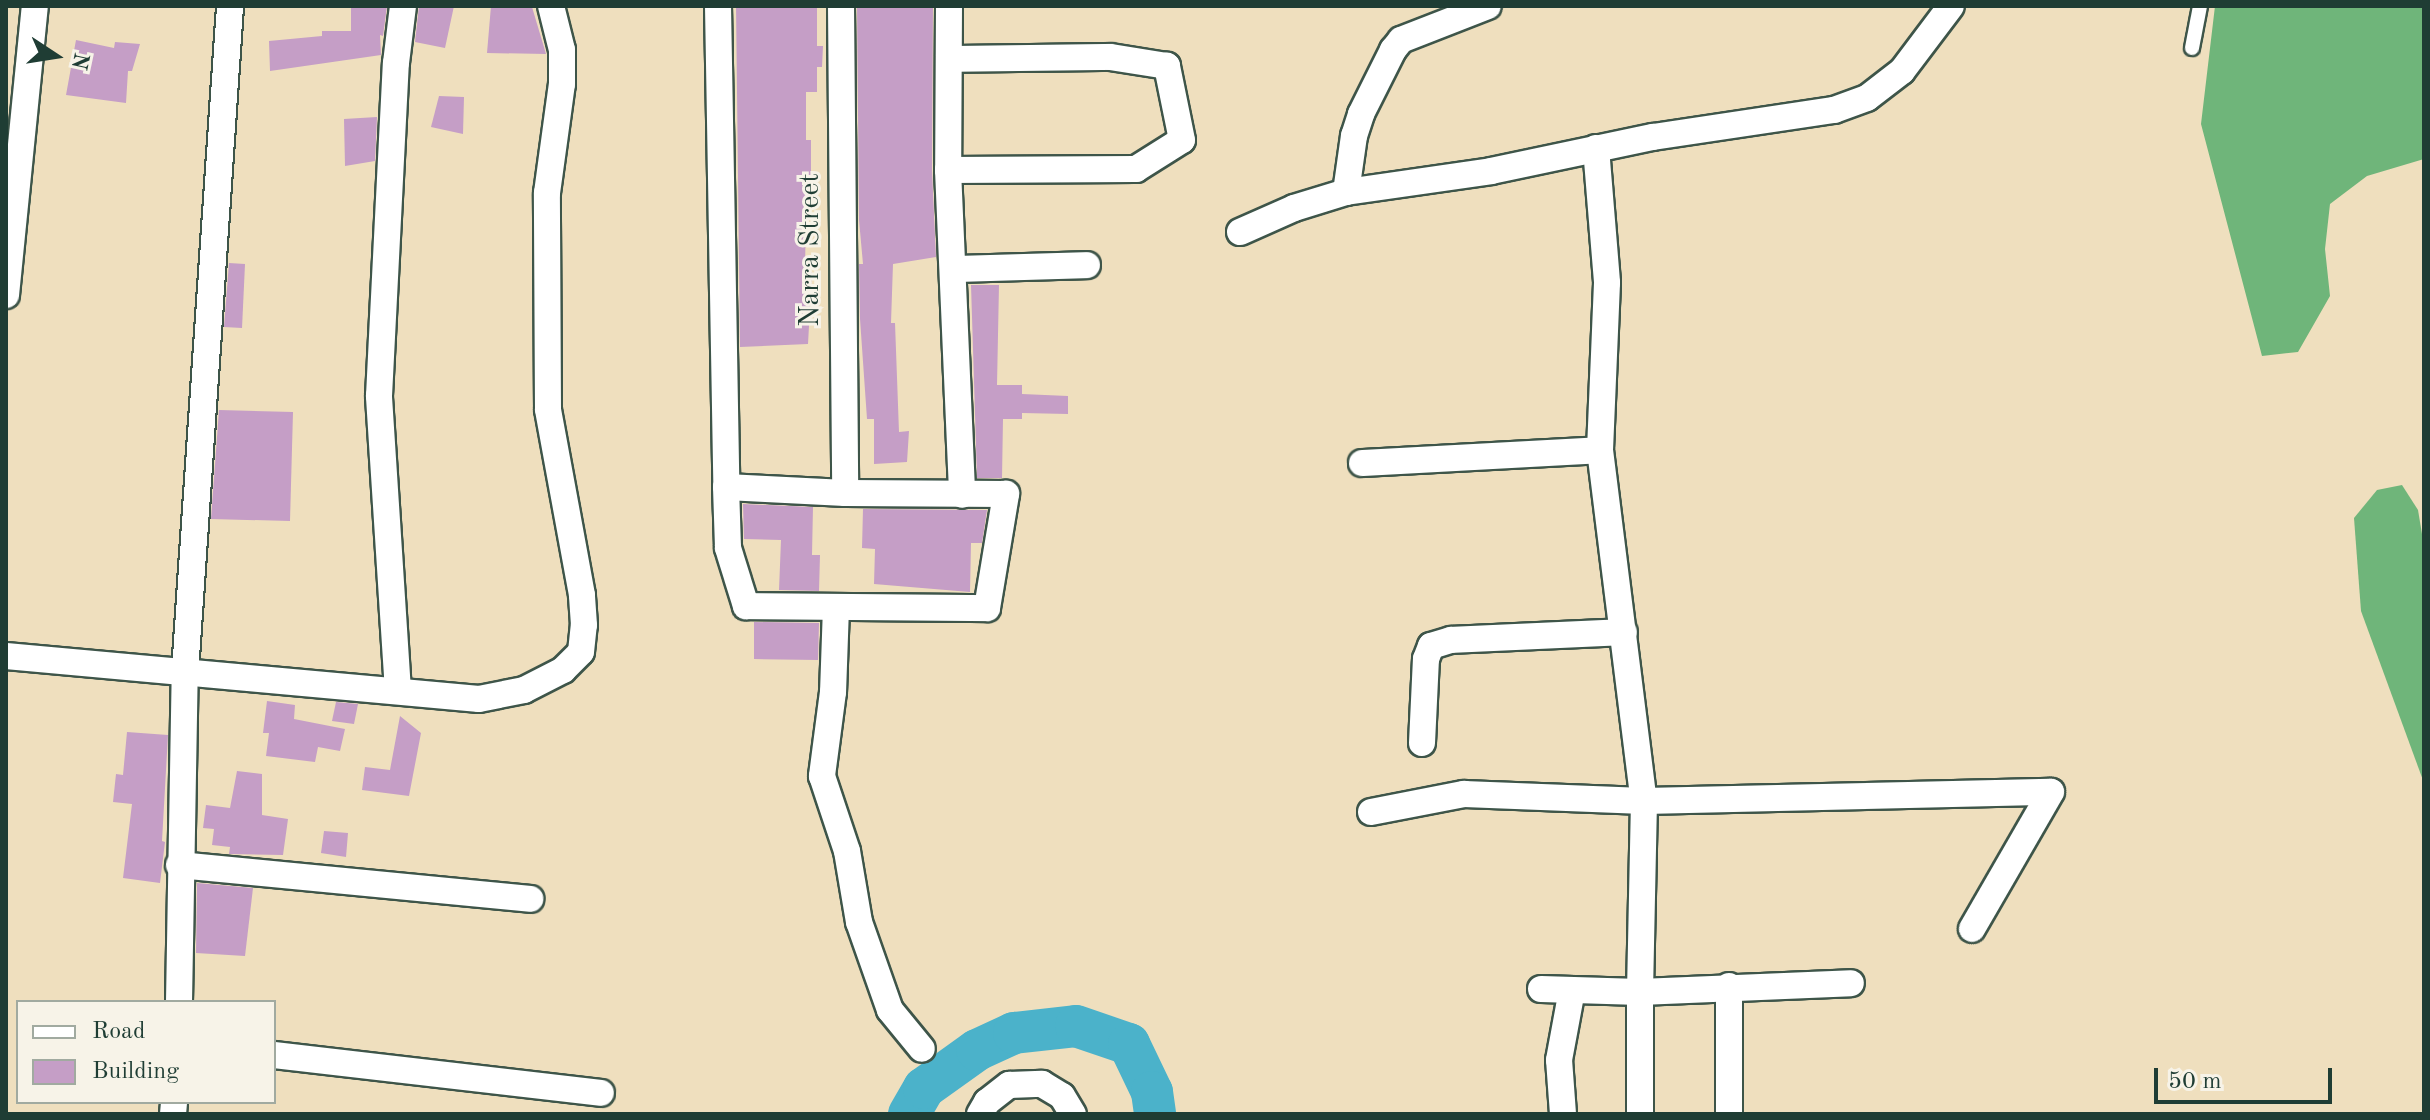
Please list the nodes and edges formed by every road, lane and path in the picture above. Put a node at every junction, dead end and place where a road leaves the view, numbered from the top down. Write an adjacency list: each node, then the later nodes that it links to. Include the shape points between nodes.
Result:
1 (35, 6): 19 (street)
2 (230, 6): 28 (street)
3 (403, 6): 29 (street, via 379,396)
4 (551, 6): 29 (street, via 562,50 562,84 547,193 548,409 582,595 581,652 563,670 524,690 479,699)
5 (718, 6): 22 (street)
6 (841, 6): 23 (street, Narra Street)
7 (949, 6): 12 (street)
8 (1488, 6): 15 (street, via 1401,40 1393,50 1357,125)
9 (1951, 6): 13 (street, via 1902,71 1867,98 1799,117)
10 (2200, 6): 11 (lane)
11 (2192, 48)
12 (949, 59): 14 (street); 14 (street, via 1110,57 1167,66 1182,140 1136,169)
13 (1596, 148): 15 (street, via 1491,171); 20 (street, via 1607,283)
14 (948, 170): 18 (street)
15 (1346, 192): 16 (street)
16 (1240, 232)
17 (1087, 265): 18 (street)
18 (953, 269): 24 (street)
19 (6, 295)
20 (1600, 450): 21 (street); 26 (street)
21 (1362, 463)
22 (726, 487): 23 (street); 25 (street, via 728,548 746,606)
23 (845, 493): 24 (street)
24 (962, 495): 25 (street, via 1006,494 987,608)
25 (836, 607): 42 (street, via 833,692 822,776 847,851 859,922 890,1010)
26 (1624, 632): 30 (street, via 1451,640 1431,646); 31 (street)
27 (6, 656): 28 (street)
28 (185, 672): 29 (street); 33 (street)
29 (398, 691)
30 (1422, 743)
31 (1644, 801): 32 (street, via 1464,794); 35 (street, via 2051,792); 40 (street)
32 (1371, 812)
33 (179, 865): 34 (street); 41 (street)
34 (530, 899)
35 (1972, 929)
36 (1851, 983): 37 (street)
37 (1729, 986): 40 (street); 49 (street)
38 (1541, 989): 39 (street)
39 (1572, 990): 40 (street); 47 (street, via 1559,1060)
40 (1640, 992): 48 (street)
41 (179, 1000)
42 (922, 1049)
43 (276, 1055): 44 (street)
44 (601, 1093)
45 (980, 1114): 46 (street, via 1009,1085 1042,1084 1062,1096)
46 (1073, 1114)
47 (1563, 1114)
48 (1640, 1114)
49 (1729, 1114)

